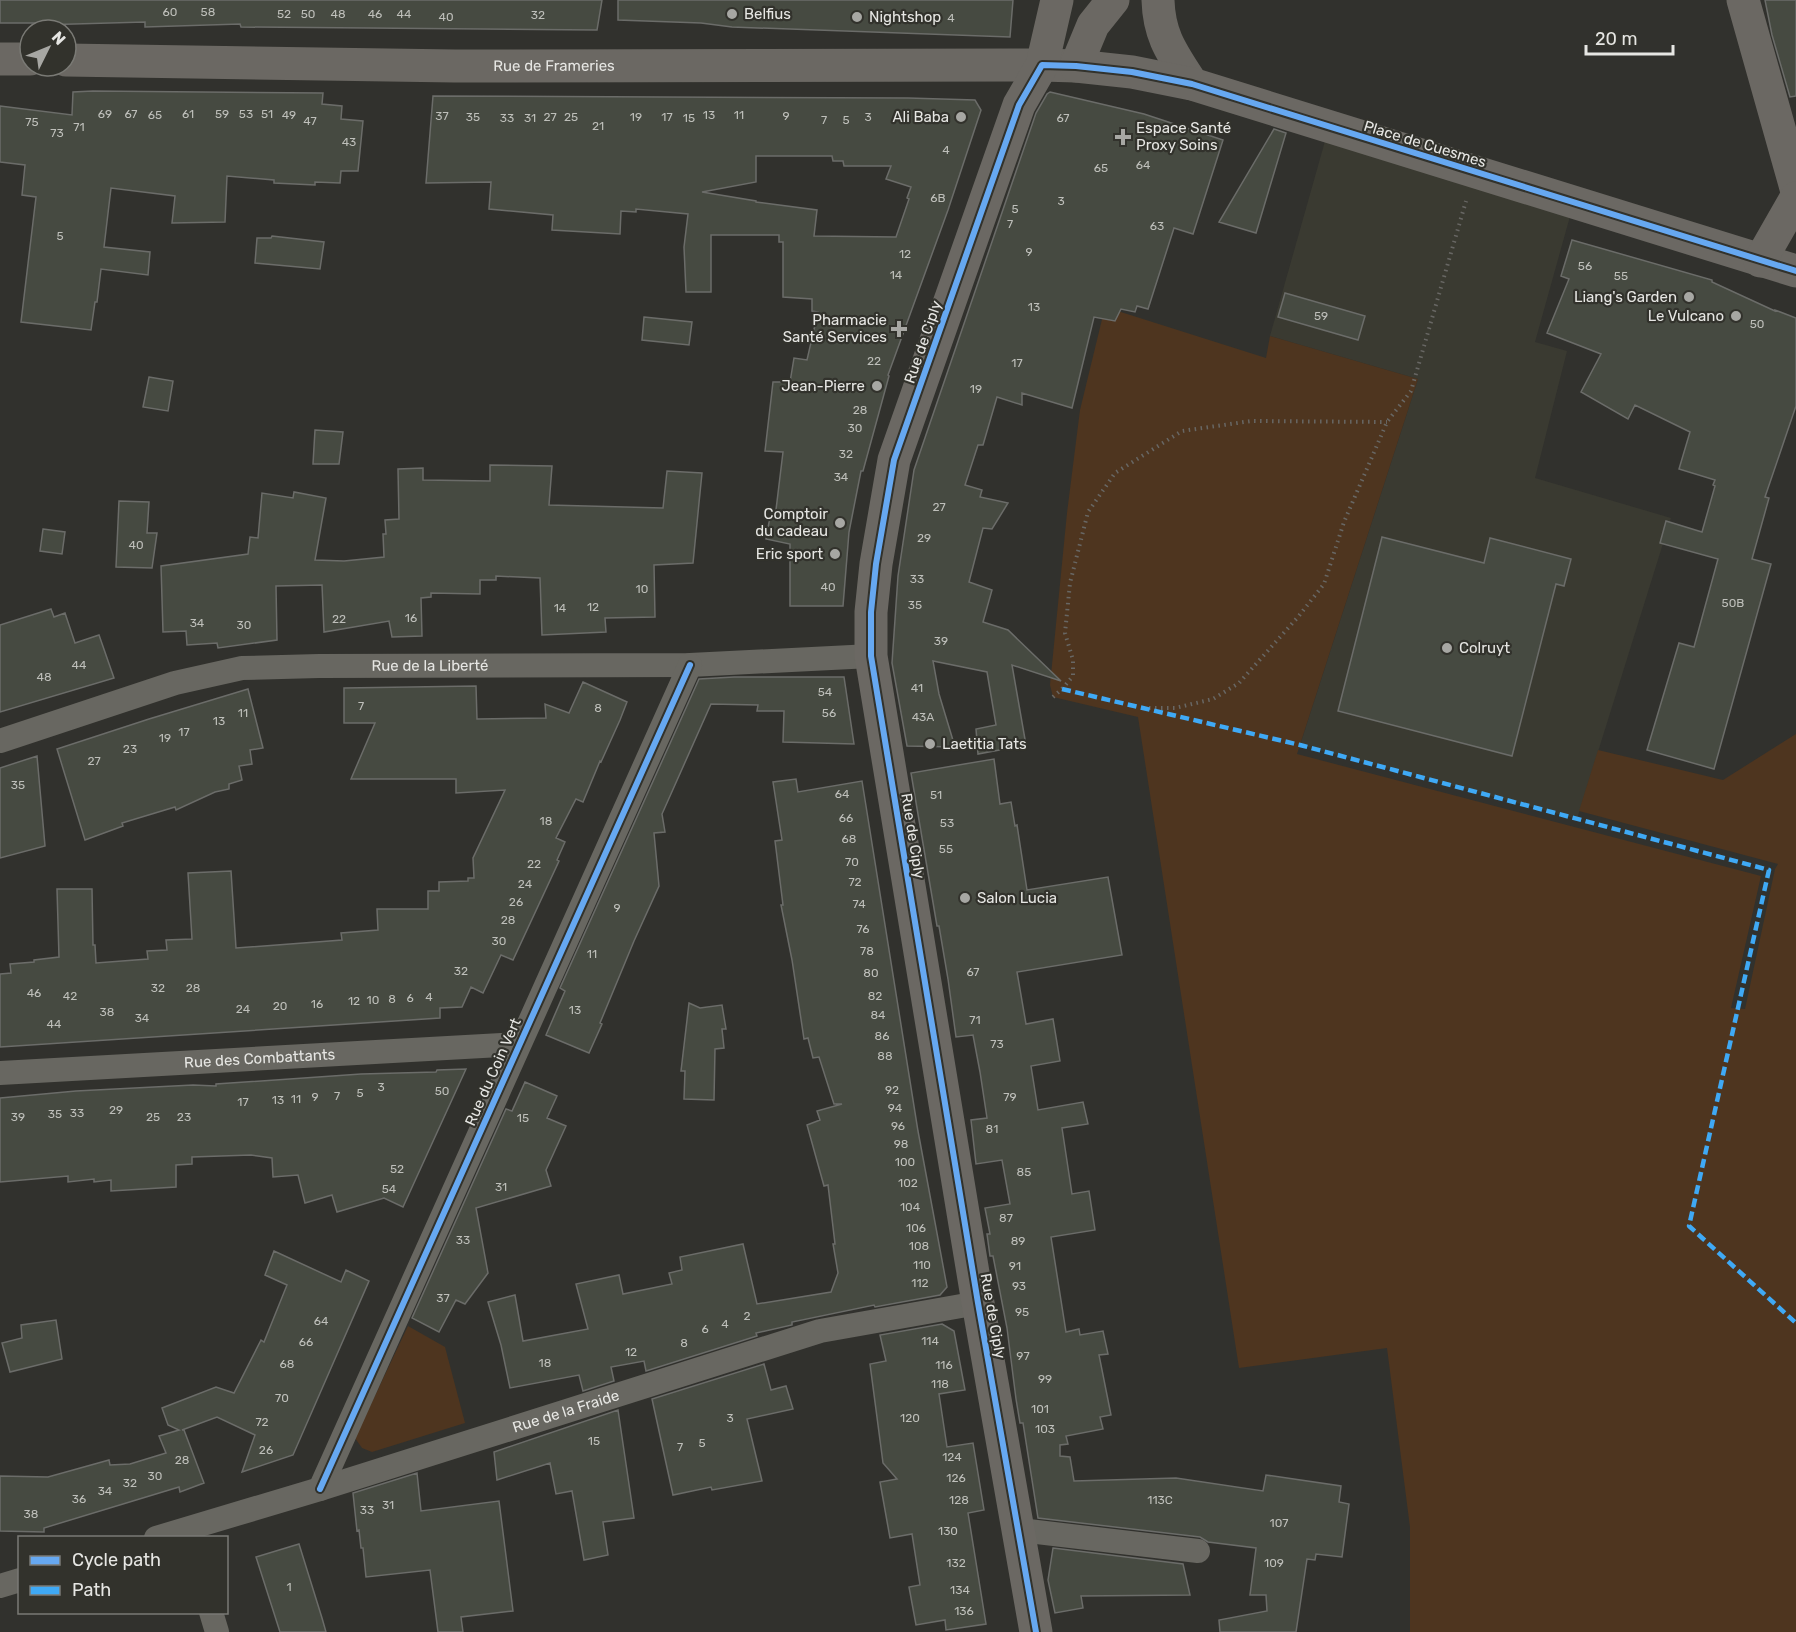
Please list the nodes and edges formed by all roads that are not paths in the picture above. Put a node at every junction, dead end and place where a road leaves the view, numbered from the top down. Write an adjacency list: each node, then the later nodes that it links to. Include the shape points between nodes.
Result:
1 (1057, 0): 8 (street)
2 (1113, 0): 9 (street, via 1093,25)
3 (1158, 0): 10 (street, via 1158,19 1166,43)
4 (1743, 0): 11 (street)
5 (0, 59): 6 (street)
6 (18, 59)
7 (78, 60): 8 (street, Rue de Frameries, via 434,66)
8 (1042, 65): 9 (street, Place de Cuesmes); 15 (street, Rue de Ciply, via 1019,105 894,460 876,564)
9 (1076, 66): 10 (street, Place de Cuesmes)
10 (1192, 84): 13 (street, Place de Cuesmes)
11 (1796, 188)
12 (1796, 198): 13 (street)
13 (1760, 261): 14 (street, Place de Cuesmes)
14 (1796, 271)
15 (871, 656): 16 (street, Rue de la Liberté); 20 (street, Rue de Ciply)
16 (690, 665): 17 (street, Rue de la Liberté, via 242,668 175,683); 18 (street, Rue du Coin Vert)
17 (0, 741)
18 (519, 1044): 19 (street, Rue des Combattants); 21 (street, Rue du Coin Vert)
19 (0, 1073)
20 (978, 1303): 21 (street, Rue de la Fraide, via 820,1331); 22 (street, Rue de Ciply)
21 (320, 1489): 23 (street, Rue de la Fraide)
22 (1020, 1530): 25 (street); 30 (street, Rue de Ciply)
23 (184, 1533): 24 (street, Rue de la Fraide)
24 (167, 1536)
25 (1198, 1551)
26 (18, 1581): 27 (street)
27 (0, 1586)
28 (212, 1614): 29 (street)
29 (217, 1632)
30 (1036, 1632)

